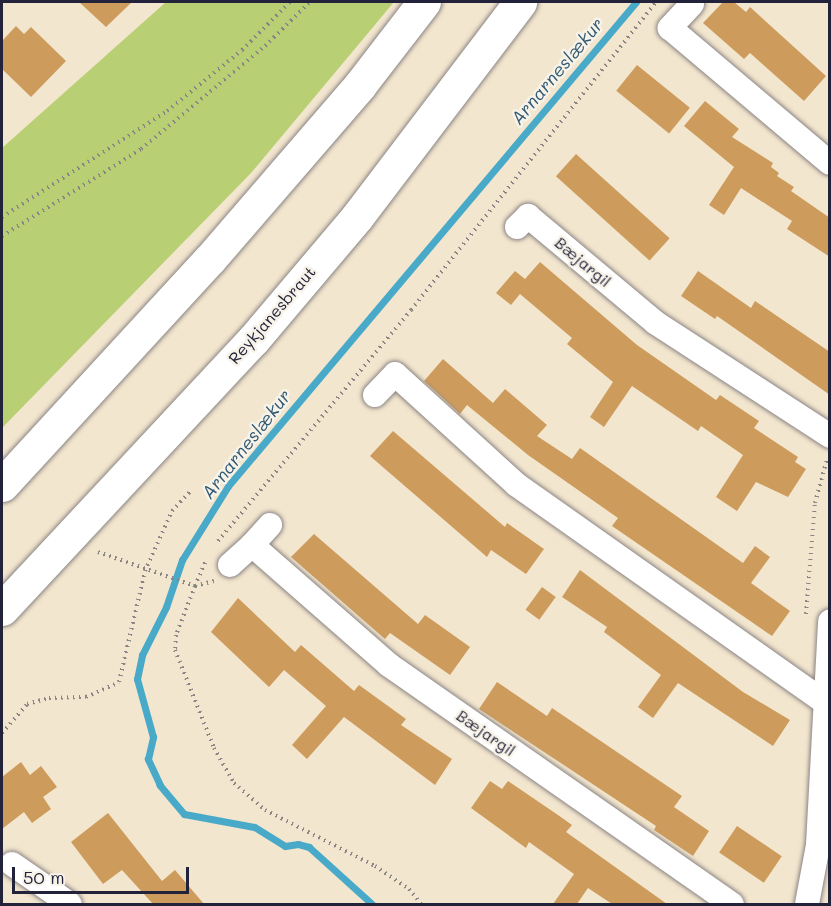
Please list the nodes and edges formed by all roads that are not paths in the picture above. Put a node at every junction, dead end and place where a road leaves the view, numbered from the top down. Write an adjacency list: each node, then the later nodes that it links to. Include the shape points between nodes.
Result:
1 (424, 2): 8 (highway, via 360,85 210,259)
2 (520, 2): 12 (highway, Reykjanesbraut, via 357,217 253,340)
3 (692, 4): 4 (street, via 670,28)
4 (830, 163)
5 (517, 227): 7 (street, Bæjargil, via 528,216 656,323)
6 (375, 395): 14 (street, via 395,374 517,485)
7 (830, 436)
8 (2, 485)
9 (270, 525): 10 (street)
10 (252, 545): 11 (street); 17 (street, Bæjargil, via 388,665)
11 (220, 558)
12 (2, 609)
13 (818, 620): 14 (street)
14 (826, 717): 18 (street, via 818,845)
15 (12, 864): 16 (street)
16 (70, 904)
17 (732, 904)
18 (807, 904)

